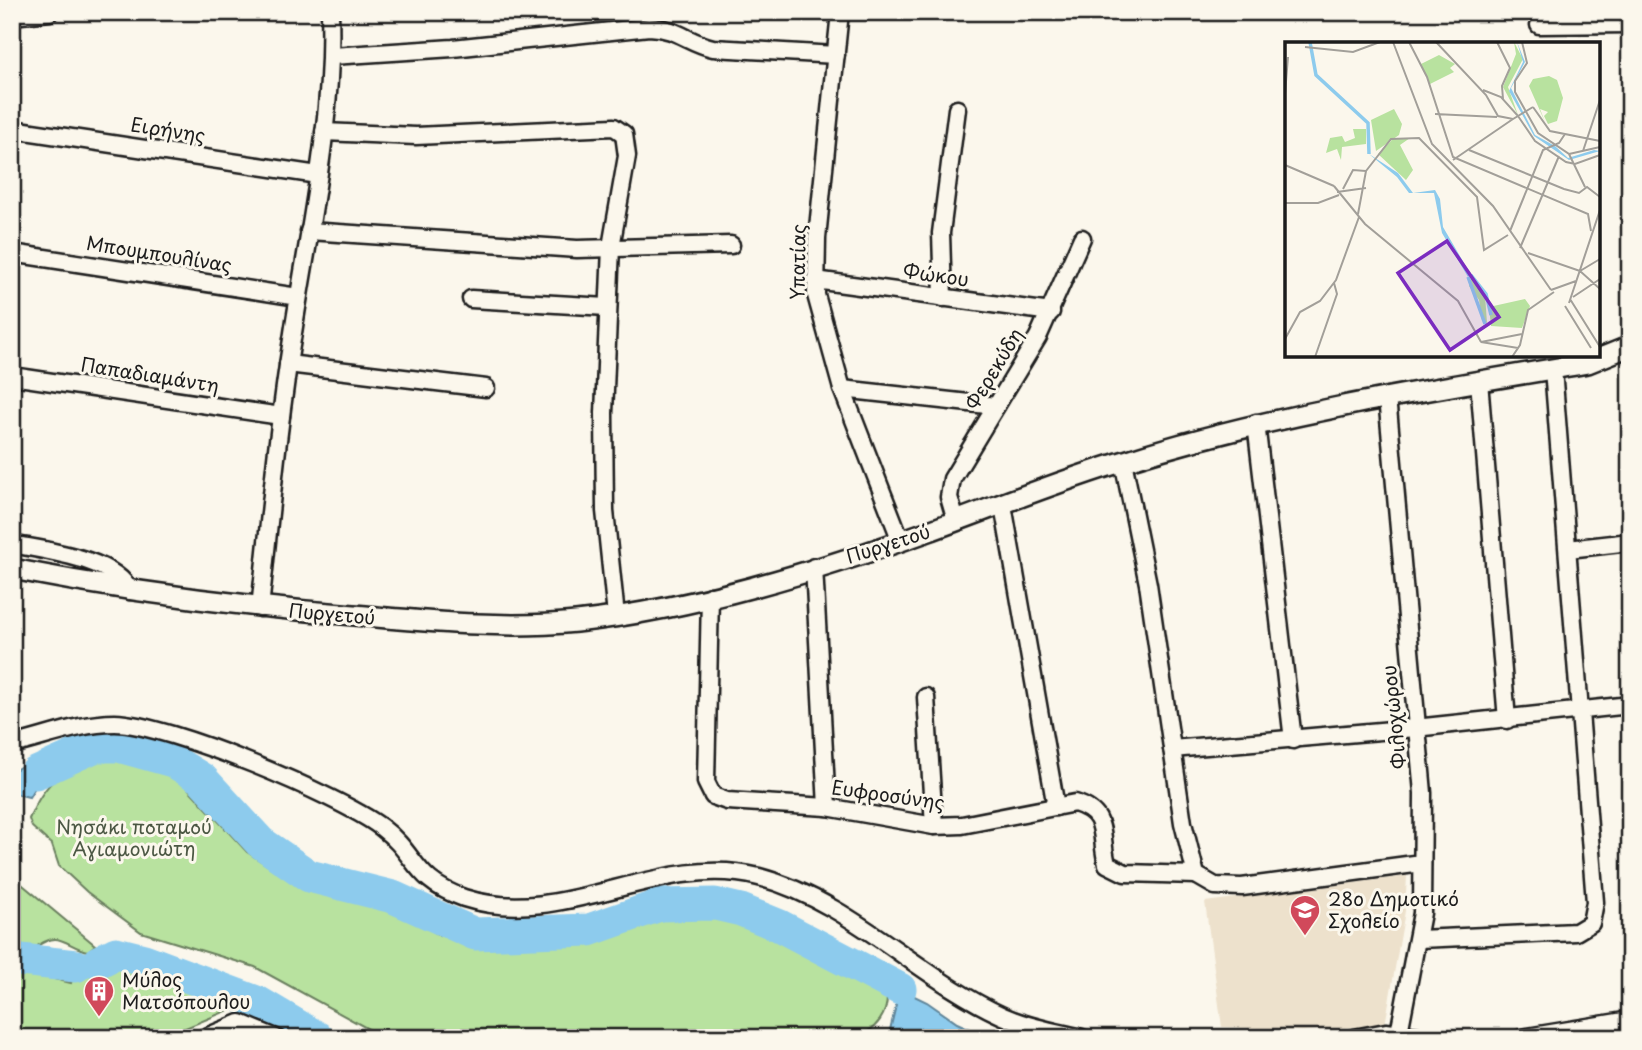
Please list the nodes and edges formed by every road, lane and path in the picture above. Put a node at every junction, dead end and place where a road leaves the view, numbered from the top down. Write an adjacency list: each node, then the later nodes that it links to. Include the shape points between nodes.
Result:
1 (50, 12): 4 (street)
2 (330, 12): 8 (street)
3 (840, 12): 7 (street, Υπατίας)
4 (12, 16)
5 (1630, 24): 6 (street)
6 (1539, 25)
7 (836, 55): 8 (street, via 713,48 672,29 649,27); 18 (street, Υπατίας)
8 (332, 56): 11 (street)
9 (957, 109): 20 (street, via 941,233)
10 (12, 129): 12 (street, Ειρήνης)
11 (324, 132): 12 (street); 16 (street, via 416,136 614,127 624,134 627,146)
12 (318, 175): 13 (street)
13 (309, 232): 16 (street); 19 (street)
14 (1082, 238): 23 (street, Φερεκύδη)
15 (730, 245): 16 (street)
16 (611, 247): 22 (street)
17 (12, 253): 19 (street, Μπουμπουλίνας)
18 (815, 280): 20 (street, Φώκου); 30 (street, Υπατίας, via 818,309)
19 (299, 297): 25 (street)
20 (943, 298): 23 (street, Φώκου)
21 (471, 299): 22 (street)
22 (607, 307): 47 (street, via 604,478)
23 (1051, 312): 32 (street, Φερεκύδη)
24 (1630, 346): 26 (street, Πυργετού, via 1588,363)
25 (288, 364): 29 (street); 33 (street)
26 (1553, 369): 28 (street, Πυργετού); 41 (street)
27 (12, 376): 33 (street, Παπαδιαμάντη)
28 (1479, 381): 31 (street, Πυργετού); 51 (street)
29 (486, 388)
30 (842, 389): 32 (street); 38 (street, Υπατίας)
31 (1387, 397): 34 (street, Πυργετού); 52 (street, Φιλοχώρου)
32 (996, 406): 37 (street, Φερεκύδη, via 952,479 949,497)
33 (281, 416): 46 (street)
34 (1256, 423): 35 (street, Πυργετού); 53 (street)
35 (1123, 461): 36 (street, Πυργετού); 55 (street, via 1148,584)
36 (1003, 505): 37 (street, Πυργετού); 57 (street)
37 (956, 521): 38 (street, Πυργετού)
38 (901, 541): 42 (street, Πυργετού)
39 (1630, 542): 41 (street)
40 (12, 544): 44 (street, via 103,568 123,578)
41 (1568, 549): 50 (street)
42 (814, 567): 45 (street, Πυργετού); 56 (street)
43 (12, 569): 44 (street, Πυργετού)
44 (130, 591): 46 (street, Πυργετού)
45 (710, 596): 47 (street, Πυργετού); 56 (street, Ευφροσύνης, via 706,782 713,796 727,801)
46 (260, 608): 47 (street, Πυργετού, via 488,624)
47 (616, 616)
48 (926, 697): 58 (street)
49 (1630, 705): 50 (street)
50 (1580, 711): 51 (street); 61 (street, via 1595,902 1591,923 1576,932)
51 (1507, 720): 52 (street)
52 (1415, 729): 53 (street); 59 (street, Φιλοχώρου, via 1423,793)
53 (1293, 740): 55 (street)
54 (12, 745): 66 (street, via 81,726 112,723 172,734 370,820 396,842 428,881 486,903 549,903 711,871 760,878 830,909 1004,1016)
55 (1172, 749): 60 (street)
56 (827, 807): 58 (street, Ευφροσύνης)
57 (1056, 807): 58 (street, Ευφροσύνης); 60 (street, Ευφροσύνης, via 1075,803 1098,814 1107,864 1115,870)
58 (934, 826)
59 (1422, 863): 60 (street, via 1242,887 1215,886); 61 (street, Φιλοχώρου)
60 (1196, 875)
61 (1419, 939): 63 (street, Φιλοχώρου)
62 (1630, 1020): 69 (street)
63 (1399, 1035): 67 (street); 68 (street)
64 (204, 1038): 65 (street, via 240,1023)
65 (276, 1038)
66 (1082, 1038)
67 (1354, 1038)
68 (1430, 1038)
69 (1521, 1038)

